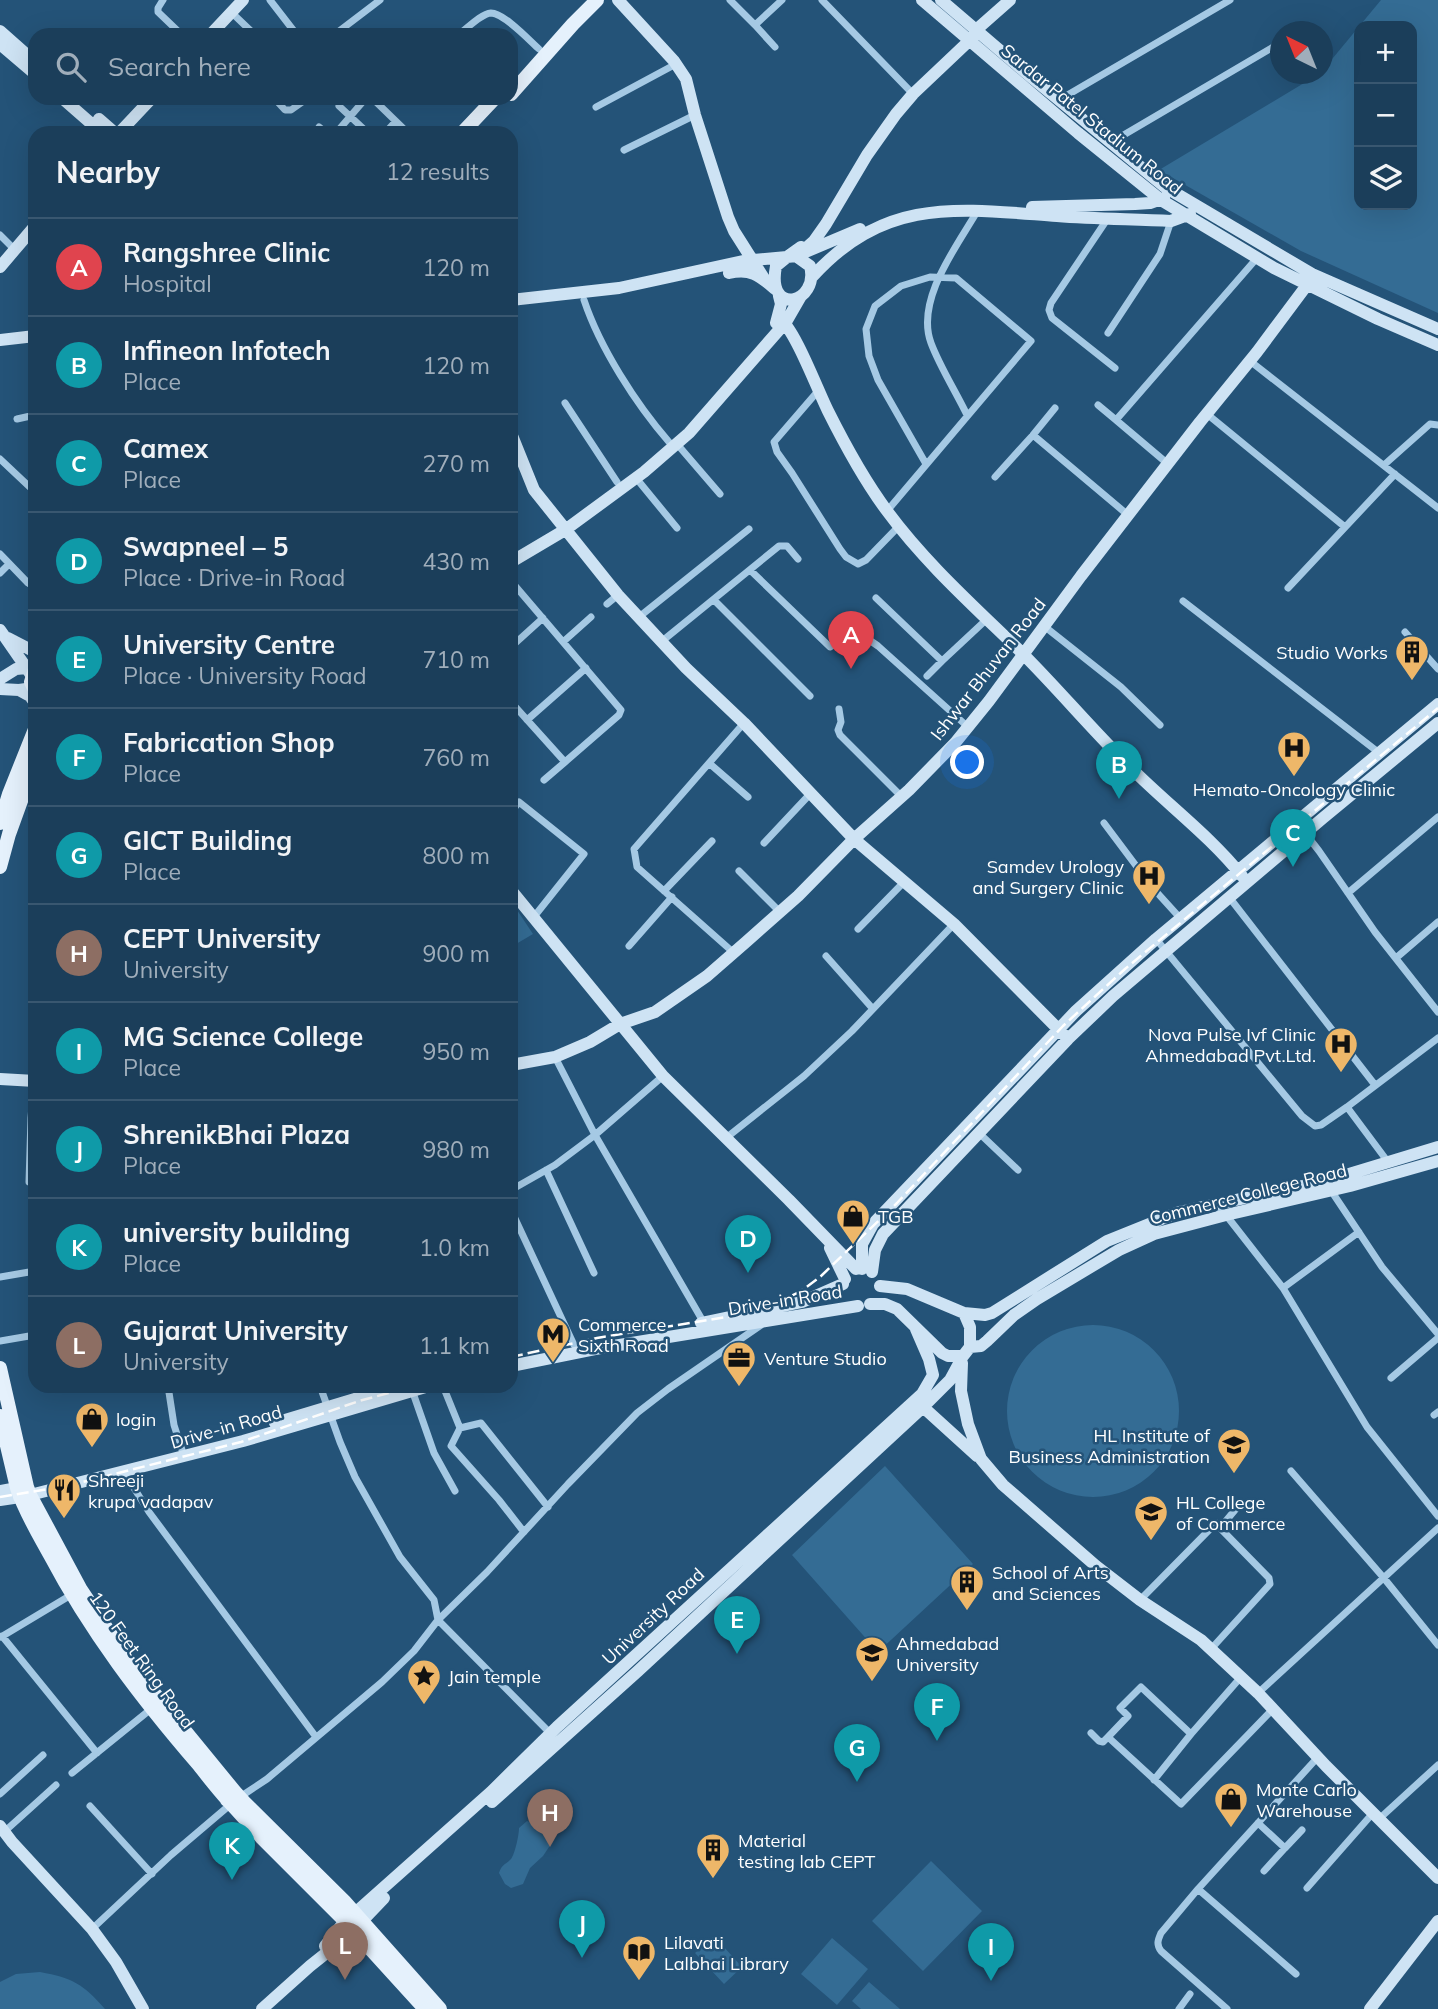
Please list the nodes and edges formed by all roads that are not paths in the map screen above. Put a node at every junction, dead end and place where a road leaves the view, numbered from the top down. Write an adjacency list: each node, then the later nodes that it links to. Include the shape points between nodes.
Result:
1 (163, 0): 18 (street, via 158,12)
2 (243, 0): 16 (street)
3 (270, 0): 21 (street)
4 (380, 0): 22 (street)
5 (585, 0): 29 (main road)
6 (597, 0): 35 (main road)
7 (618, 0): 32 (street)
8 (626, 0): 77 (street, via 691,76 733,215)
9 (730, 0): 17 (street)
10 (782, 0): 17 (street)
11 (822, 0): 36 (street)
12 (922, 0): 26 (street, Sardar Patel Stadium Road)
13 (941, 0): 26 (street, Sardar Patel Stadium Road)
14 (1010, 0): 26 (street)
15 (1230, 0): 37 (street)
16 (232, 12): 19 (street); 20 (street)
17 (755, 25): 28 (street)
18 (174, 28)
19 (217, 28)
20 (248, 28)
21 (292, 28)
22 (343, 28)
23 (467, 28): 24 (street, via 490,13)
24 (516, 28)
25 (518, 30): 29 (street)
26 (973, 35): 36 (street); 37 (street, Sardar Patel Stadium Road); 63 (street, Sardar Patel Stadium Road)
27 (1, 37): 31 (street); 33 (street)
28 (775, 47)
29 (540, 49): 34 (main road)
30 (1270, 49): 61 (street)
31 (28, 57)
32 (676, 64): 48 (street); 49 (street, via 686,79)
33 (28, 66)
34 (518, 73)
35 (518, 86)
36 (913, 94): 75 (street, via 867,155 825,224)
37 (1059, 100): 61 (street, Sardar Patel Stadium Road)
38 (70, 105): 52 (street)
39 (83, 105): 53 (street)
40 (145, 105): 54 (street)
41 (280, 105): 42 (street, via 290,110)
42 (298, 105)
43 (360, 105): 50 (street)
44 (379, 105): 51 (street)
45 (489, 105): 59 (main road)
46 (501, 105): 60 (main road)
47 (340, 106): 50 (street)
48 (596, 107)
49 (695, 115): 62 (street); 77 (street, via 734,231)
50 (350, 117): 55 (street); 56 (street)
51 (395, 122): 57 (street); 58 (street)
52 (94, 126)
53 (109, 126)
54 (124, 126)
55 (342, 126)
56 (360, 126)
57 (391, 126)
58 (400, 126)
59 (469, 126)
60 (481, 126)
61 (1111, 143): 64 (street, Sardar Patel Stadium Road)
62 (624, 150)
63 (1146, 188): 65 (street, Sardar Patel Stadium Road); 66 (street)
64 (1175, 192): 65 (street); 67 (street, Sardar Patel Stadium Road)
65 (1161, 200): 66 (street); 69 (street, Sardar Patel Stadium Road)
66 (1135, 204): 68 (street)
67 (1199, 208): 69 (street); 81 (street, Sardar Patel Stadium Road)
68 (978, 209): 70 (street); 75 (street, via 925,208 887,217); 79 (street, via 910,216 877,226 829,258); 80 (street)
69 (1187, 217): 71 (street); 76 (street, Sardar Patel Stadium Road)
70 (1108, 218): 71 (street); 96 (street, via 1049,310 1052,318)
71 (1171, 221): 91 (street, via 1160,254)
72 (28, 234): 74 (street)
73 (0, 235): 74 (street)
74 (14, 249): 78 (street)
75 (792, 257): 77 (street); 79 (street, via 810,266); 82 (street, via 776,266)
76 (1257, 258): 81 (street, Sardar Patel Stadium Road); 105 (street)
77 (760, 259): 82 (street); 84 (street, via 619,288)
78 (0, 267)
79 (813, 276): 83 (street)
80 (941, 277): 102 (street, via 926,317 930,342); 102 (street, via 956,278 1031,341); 111 (street, via 901,286 875,306 866,329 878,380)
81 (1310, 279): 88 (street, Sardar Patel Stadium Road); 94 (street, Sardar Patel Stadium Road, via 1378,319); 95 (street, Ishwar Bhuvan Road)
82 (773, 288): 83 (street, via 789,300); 85 (street, via 744,269); 87 (street)
83 (802, 296): 87 (street)
84 (518, 299)
85 (584, 300): 86 (street); 108 (street, via 612,359 656,428)
86 (518, 307)
87 (782, 320): 97 (street, via 795,337); 108 (street, via 690,433)
88 (1438, 329)
89 (28, 330): 90 (street)
90 (0, 332)
91 (1108, 333)
92 (28, 337): 93 (street)
93 (0, 340)
94 (1438, 345)
95 (1250, 361): 101 (street, Ishwar Bhuvan Road); 113 (street)
96 (1115, 368)
97 (818, 390): 121 (street, via 853,459); 123 (street, via 774,442 777,452 852,562 866,560)
98 (565, 403): 117 (street)
99 (1098, 405): 105 (street)
100 (1055, 408): 107 (street)
101 (1207, 414): 112 (street, Ishwar Bhuvan Road); 125 (street)
102 (967, 415): 111 (street)
103 (28, 417): 104 (street)
104 (17, 419)
105 (1115, 420): 112 (street)
106 (1438, 425): 113 (street, via 1430,424)
107 (1033, 435): 115 (street); 122 (street)
108 (673, 443): 116 (street); 117 (street); 119 (street)
109 (518, 450): 124 (street, via 534,490)
110 (0, 459): 118 (street)
111 (926, 464): 121 (street)
112 (1168, 464): 122 (street, Ishwar Bhuvan Road)
113 (1384, 465): 114 (street)
114 (1395, 474): 120 (street); 125 (street)
115 (995, 477)
116 (636, 478): 124 (street); 126 (street)
117 (617, 482): 124 (street)
118 (28, 485)
119 (720, 495)
120 (1438, 508)
121 (887, 511): 123 (street)
122 (1128, 515): 147 (street, Ishwar Bhuvan Road)
123 (899, 526): 146 (street)
124 (563, 527): 128 (street); 130 (street); 138 (street)
125 (1345, 527): 136 (street)
126 (677, 528)
127 (749, 529): 144 (street)
128 (518, 550)
129 (0, 554): 132 (street)
130 (518, 557)
131 (798, 559): 133 (street, via 787,546 779,546)
132 (9, 564): 134 (street); 135 (street)
133 (750, 570): 140 (street); 172 (street, via 830,647 851,633 865,638)
134 (0, 573)
135 (28, 582)
136 (1288, 588)
137 (518, 589): 145 (street)
138 (618, 595): 142 (street); 144 (street)
139 (876, 598): 155 (street)
140 (714, 600): 152 (street); 164 (street)
141 (1183, 601): 174 (street)
142 (607, 604)
143 (591, 617): 151 (street)
144 (639, 617): 152 (street)
145 (543, 618): 150 (street); 151 (street)
146 (987, 620): 154 (street); 155 (street)
147 (1044, 626): 154 (street, Ishwar Bhuvan Road); 171 (street, via 1121,687)
148 (1405, 632): 157 (street)
149 (4, 634): 153 (street); 159 (street)
150 (518, 641)
151 (564, 642): 156 (street)
152 (661, 642): 169 (street)
153 (28, 648)
154 (1024, 655): 172 (street, Ishwar Bhuvan Road); 193 (street, via 1132,770)
155 (942, 661): 158 (street)
156 (586, 667): 168 (street); 175 (street, via 621,710)
157 (1438, 669)
158 (927, 676)
159 (28, 678)
160 (0, 679): 161 (street, via 16,669)
161 (28, 681)
162 (28, 684): 163 (street)
163 (0, 689)
164 (810, 695)
165 (1438, 704): 174 (street)
166 (839, 709): 180 (street, via 840,735)
167 (518, 710): 168 (street)
168 (527, 720): 175 (street)
169 (744, 723): 176 (street); 179 (street)
170 (1438, 723): 187 (street)
171 (1160, 725)
172 (968, 727): 180 (street, Ishwar Bhuvan Road)
173 (28, 746): 185 (main road)
174 (1378, 752): 184 (street)
175 (565, 762): 177 (street)
176 (709, 763): 181 (street); 196 (street, via 634,849 637,867)
177 (544, 779)
178 (28, 787): 191 (main road)
179 (810, 793): 188 (street); 190 (street)
180 (901, 796): 188 (street, Ishwar Bhuvan Road)
181 (748, 797)
182 (518, 803): 202 (street, via 584,854)
183 (1438, 817): 197 (street)
184 (1296, 822): 187 (street); 193 (street)
185 (0, 823)
186 (1104, 823): 203 (street)
187 (1304, 833): 195 (street); 197 (street)
188 (854, 839): 194 (street); 201 (street, Ishwar Bhuvan Road)
189 (712, 842): 196 (street)
190 (764, 843)
191 (0, 867)
192 (739, 871): 201 (street)
193 (1237, 871): 195 (street); 203 (street)
194 (904, 882): 205 (street); 206 (street)
195 (1247, 882): 199 (street)
196 (664, 891): 198 (street)
197 (1348, 894): 212 (street)
198 (672, 897): 208 (street); 210 (street)
199 (1229, 897): 209 (street); 224 (street)
200 (518, 899): 202 (street)
201 (780, 912): 210 (street, Ishwar Bhuvan Road)
202 (533, 918): 215 (street)
203 (1181, 919): 207 (street)
204 (1438, 922): 212 (street)
205 (954, 924): 213 (street); 216 (street)
206 (858, 929)
207 (1156, 939): 209 (street); 216 (street)
208 (629, 946)
209 (1166, 951): 218 (street); 225 (street, via 1307,1121 1321,1125)
210 (734, 953): 215 (street, Ishwar Bhuvan Road, via 655,1012)
211 (826, 956): 213 (street)
212 (1396, 958): 214 (street)
213 (873, 1009): 228 (street, via 804,1076)
214 (1438, 1012)
215 (620, 1024): 219 (street, Ishwar Bhuvan Road); 221 (street)
216 (1058, 1029): 218 (street); 241 (street, via 873,1224 862,1244)
217 (1438, 1038): 224 (street)
218 (1068, 1039): 226 (street)
219 (555, 1057): 220 (street, Ishwar Bhuvan Road); 227 (street)
220 (518, 1064)
221 (663, 1076): 227 (street); 228 (street)
222 (0, 1079): 223 (street)
223 (28, 1081)
224 (1375, 1085): 225 (street)
225 (1347, 1107): 231 (street)
226 (979, 1133): 233 (street); 241 (street, via 883,1234)
227 (595, 1135): 232 (street); 251 (street)
228 (726, 1138): 240 (street)
229 (1438, 1147): 231 (street, Commerce College Road)
230 (1438, 1161): 235 (street, Commerce College Road)
231 (1388, 1162): 235 (street, Commerce College Road)
232 (546, 1170): 234 (street); 243 (street)
233 (1018, 1170)
234 (518, 1186)
235 (1328, 1186): 236 (street, Commerce College Road); 237 (street, Commerce College Road); 239 (street)
236 (1212, 1203): 237 (street); 249 (street, Commerce College Road, via 1107,1241 992,1312)
237 (1226, 1214): 247 (street); 257 (street, Commerce College Road, via 1154,1234 1119,1250 1037,1298 981,1346)
238 (518, 1225): 256 (street)
239 (1359, 1232): 247 (street); 254 (street)
240 (824, 1236): 241 (street); 245 (street)
241 (863, 1270): 245 (street); 246 (street, via 877,1278)
242 (28, 1272): 244 (street)
243 (594, 1273)
244 (0, 1277)
245 (844, 1282): 248 (street, via 848,1301); 251 (street, Drive-in Road, via 802,1302)
246 (880, 1286): 248 (street, via 878,1297); 249 (street, via 907,1289)
247 (1283, 1288): 282 (street, via 1367,1427)
248 (864, 1305): 250 (street, Drive-in Road); 252 (street, via 891,1306)
249 (964, 1312): 257 (street, via 970,1326)
250 (768, 1320): 259 (street, Drive-in Road); 280 (street, via 637,1413)
251 (704, 1323): 256 (street, Drive-in Road)
252 (916, 1329): 257 (street, via 948,1356); 300 (street, University Road, via 933,1376 922,1394)
253 (28, 1336): 255 (street)
254 (1438, 1336): 261 (street)
255 (0, 1341)
256 (574, 1345): 258 (street, Drive-in Road)
257 (967, 1352): 268 (street, University Road, via 950,1380); 273 (street, via 961,1380 964,1407)
258 (518, 1357)
259 (518, 1365)
260 (0, 1367): 278 (main road, 120 Feet Ring Road)
261 (1391, 1378)
262 (169, 1393): 272 (street)
263 (323, 1393): 269 (street)
264 (379, 1393): 269 (street, Drive-in Road)
265 (400, 1393): 269 (street, Drive-in Road)
266 (413, 1393): 277 (street, via 434,1453)
267 (446, 1393): 271 (street)
268 (923, 1406): 273 (street); 300 (street, University Road, via 638,1671)
269 (329, 1411): 272 (street, Drive-in Road); 275 (street, Drive-in Road, via 243,1441); 289 (street, via 355,1477 400,1557 434,1600)
270 (0, 1416): 278 (main road, 120 Feet Ring Road)
271 (460, 1428): 280 (street, via 481,1423); 285 (street, via 451,1446)
272 (182, 1450): 278 (street, Drive-in Road)
273 (981, 1459): 288 (street, via 1039,1517)
274 (1291, 1471): 286 (street)
275 (124, 1472): 278 (street, Drive-in Road); 299 (street)
276 (0, 1491): 278 (street)
277 (455, 1491)
278 (23, 1492): 279 (street, Drive-in Road); 287 (main road, 120 Feet Ring Road); 310 (main road, 120 Feet Ring Road, via 131,1665)
279 (0, 1500)
280 (548, 1507): 285 (street)
281 (1235, 1510): 292 (street, via 1220,1528 1270,1584)
282 (1438, 1516)
283 (1216, 1523): 288 (street)
284 (1438, 1528): 286 (street)
285 (524, 1532): 289 (street)
286 (1383, 1577): 291 (street); 294 (street)
287 (71, 1595): 290 (street); 295 (main road, 120 Feet Ring Road)
288 (1140, 1600): 292 (street)
289 (438, 1620): 299 (street, via 382,1682); 300 (street)
290 (1, 1637): 302 (street)
291 (1438, 1645)
292 (1211, 1649): 293 (street)
293 (1241, 1677): 294 (street); 298 (street)
294 (1258, 1693): 296 (street)
295 (151, 1709): 302 (street); 310 (main road, 120 Feet Ring Road)
296 (1273, 1709): 304 (street); 307 (street, via 1181,1804)
297 (1091, 1733): 301 (street, via 1103,1742)
298 (1191, 1734): 301 (street, via 1141,1687 1117,1706 1128,1716); 307 (street)
299 (316, 1737): 310 (street)
300 (555, 1737): 322 (street, University Road)
301 (1108, 1737): 307 (street)
302 (97, 1753): 306 (street)
303 (43, 1755): 309 (street)
304 (1318, 1758): 312 (street); 313 (street)
305 (1438, 1765): 312 (street)
306 (72, 1773)
307 (1154, 1780)
308 (56, 1785): 314 (street)
309 (0, 1794)
310 (235, 1801): 318 (street); 322 (main road, 120 Feet Ring Road)
311 (90, 1806): 318 (street)
312 (1376, 1816): 319 (street); 320 (street)
313 (1258, 1823): 316 (street); 321 (street)
314 (2, 1829): 324 (street)
315 (1302, 1829): 316 (street)
316 (1285, 1848): 317 (street)
317 (1264, 1871)
318 (152, 1874): 324 (street)
319 (1438, 1878)
320 (1307, 1888)
321 (1198, 1889): 325 (street); 332 (street, via 1161,1933 1158,1946)
322 (354, 1921): 328 (street, University Road); 329 (main road, 120 Feet Ring Road); 330 (main road, 120 Feet Ring Road)
323 (1438, 1921): 333 (street)
324 (92, 1929): 327 (street)
325 (1296, 1974)
326 (1190, 1994): 331 (street)
327 (143, 2009)
328 (262, 2009)
329 (425, 2009)
330 (440, 2009)
331 (1179, 2009)
332 (1227, 2009)
333 (1370, 2009)

